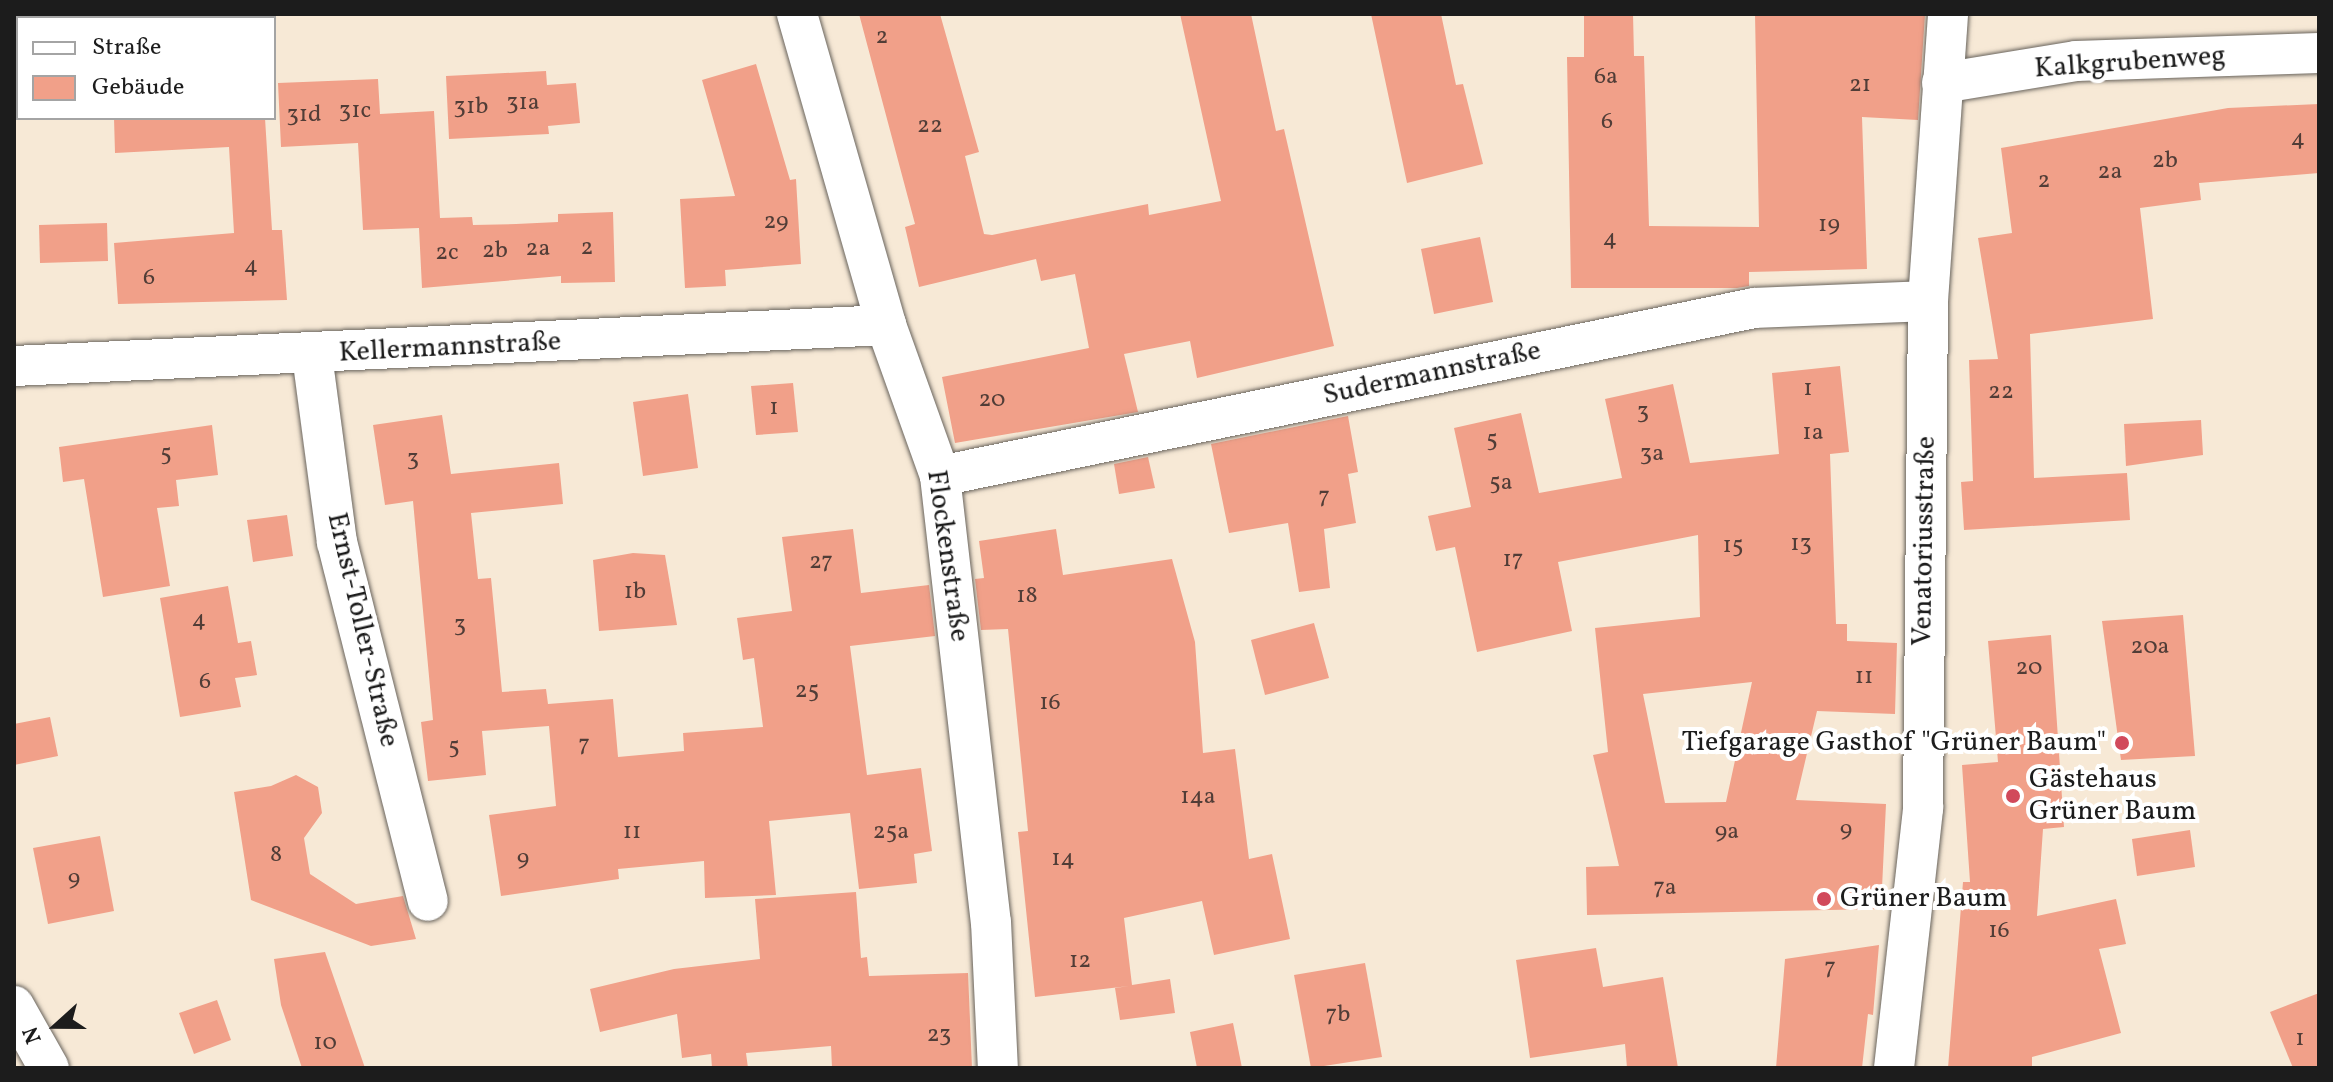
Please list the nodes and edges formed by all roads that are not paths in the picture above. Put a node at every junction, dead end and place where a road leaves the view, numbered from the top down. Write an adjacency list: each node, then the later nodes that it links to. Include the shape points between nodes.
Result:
1 (797, 14): 6 (street, Flockenstraße)
2 (1948, 14): 4 (street, Venatoriusstraße)
3 (2319, 53): 4 (street, Kalkgrubenweg, via 2076,61)
4 (1942, 83): 5 (street, Venatoriusstraße)
5 (1928, 301): 9 (street, Sudermannstraße, via 1754,308); 14 (street, Venatoriusstraße, via 1923,808)
6 (886, 325): 7 (street, Kellermannstraße); 9 (street, Flockenstraße)
7 (312, 355): 8 (street, Kellermannstraße); 10 (street, Ernst-Toller-Straße, via 337,542)
8 (14, 366)
9 (940, 476): 13 (street, Flockenstraße, via 991,922)
10 (428, 901)
11 (14, 1006): 12 (street)
12 (49, 1068)
13 (998, 1068)
14 (1894, 1068)

